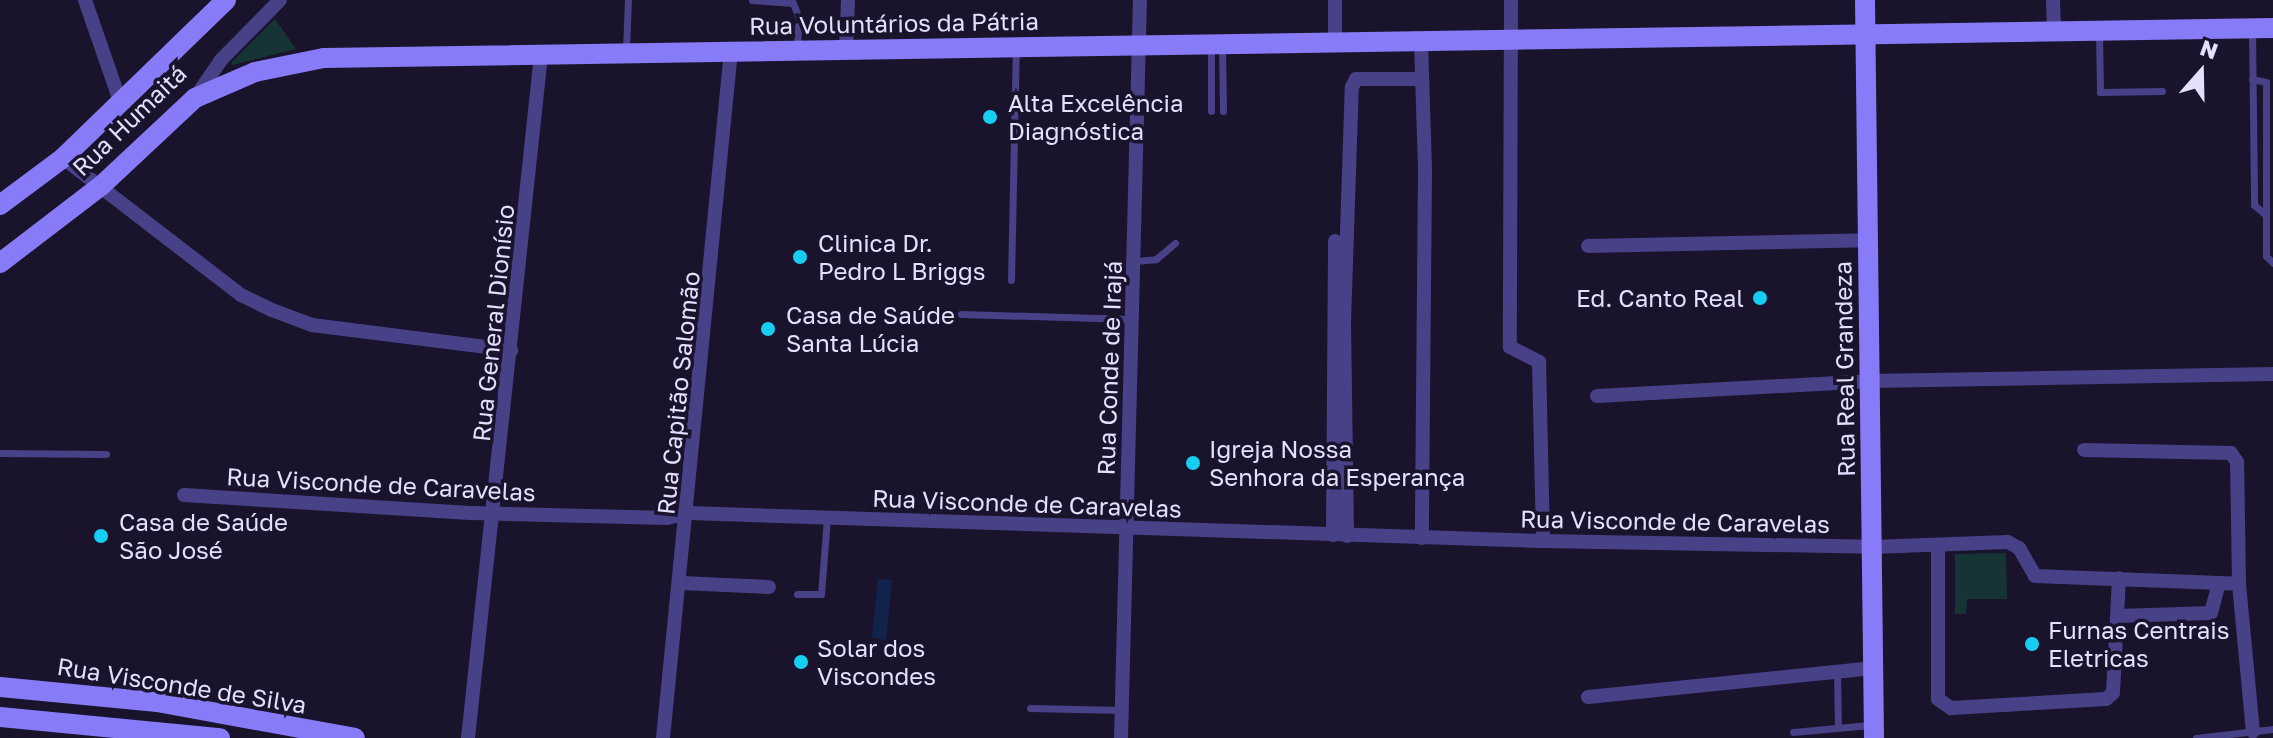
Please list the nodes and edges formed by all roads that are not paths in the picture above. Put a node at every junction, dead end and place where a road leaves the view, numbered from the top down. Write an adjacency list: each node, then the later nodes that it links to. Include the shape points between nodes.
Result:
1 (85, 0): 33 (street)
2 (226, 0): 33 (main road, Rua Humaitá)
3 (280, 0): 32 (street, Rua Humaitá, via 221,60)
4 (628, 0): 27 (lane)
5 (752, 0): 12 (lane, via 793,3)
6 (848, 0): 25 (street)
7 (1140, 0): 22 (street, Rua Conde de Irajá)
8 (1335, 0): 20 (street)
9 (1511, 0): 18 (street)
10 (1865, 0): 17 (main road, Rua Real Grandeza)
11 (2053, 0): 15 (street)
12 (798, 16)
13 (798, 26): 24 (lane)
14 (2263, 29): 16 (main road, Rua Voluntários da Pátria); 30 (lane)
15 (2054, 32): 16 (main road, Rua Voluntários da Pátria); 17 (main road, Rua Voluntários da Pátria)
16 (2099, 32): 31 (lane, via 2100,92)
17 (1865, 35): 18 (main road, Rua Voluntários da Pátria); 41 (main road, Rua Real Grandeza)
18 (1511, 40): 19 (main road, Rua Voluntários da Pátria); 65 (street, via 1510,347 1539,362)
19 (1421, 42): 20 (main road, Rua Voluntários da Pátria); 29 (street)
20 (1335, 43): 21 (main road, Rua Voluntários da Pátria)
21 (1216, 45): 22 (main road, Rua Voluntários da Pátria); 34 (lane); 35 (lane)
22 (1142, 46): 23 (main road, Rua Voluntários da Pátria); 45 (street, Rua Conde de Irajá)
23 (1016, 48): 25 (main road, Rua Voluntários da Pátria); 48 (lane)
24 (797, 50): 25 (main road, Rua Voluntários da Pátria); 26 (main road, Rua Voluntários da Pátria)
25 (846, 50)
26 (731, 51): 27 (main road, Rua Voluntários da Pátria); 60 (street, Rua Capitão Salomão)
27 (626, 53): 28 (main road, Rua Voluntários da Pátria)
28 (541, 55): 32 (main road, Rua Voluntários da Pátria, via 301,61 255,72); 51 (street, Rua General Dionísio)
29 (1422, 79): 63 (street, via 1356,79 1352,87); 64 (street)
30 (2252, 79): 39 (lane, via 2254,205); 39 (lane, via 2266,82)
31 (2162, 91)
32 (195, 98): 37 (main road, Rua Humaitá)
33 (120, 101): 36 (main road, Rua Humaitá)
34 (1211, 111)
35 (1223, 111)
36 (63, 158): 37 (street); 38 (main road, Rua Humaitá)
37 (102, 185): 46 (main road, Rua Humaitá); 51 (street, via 218,278 272,310 312,325)
38 (0, 205)
39 (2266, 215): 40 (lane)
40 (2270, 228): 47 (lane, via 2266,256)
41 (1868, 240): 44 (street); 53 (main road, Rua Real Grandeza)
42 (1335, 241): 63 (street)
43 (1175, 243): 45 (lane, via 1156,259)
44 (1588, 246)
45 (1135, 261): 50 (street, Rua Conde de Irajá)
46 (0, 263)
47 (2273, 263)
48 (1011, 280)
49 (961, 314): 50 (lane)
50 (1133, 319): 62 (street, Rua Conde de Irajá)
51 (511, 350): 59 (street, Rua General Dionísio)
52 (2273, 374): 53 (street)
53 (1870, 381): 54 (street); 67 (main road, Rua Real Grandeza)
54 (1597, 396)
55 (2084, 450): 71 (street, via 2231,453 2237,462)
56 (0, 453): 57 (lane)
57 (106, 454)
58 (184, 495): 59 (street, Rua Visconde de Caravelas)
59 (495, 513): 60 (street, Rua Visconde de Caravelas, via 667,518); 89 (street, Rua General Dionísio)
60 (689, 513): 61 (street, Rua Visconde de Caravelas); 69 (street, Rua Capitão Salomão)
61 (827, 518): 62 (street, Rua Visconde de Caravelas); 73 (lane, via 821,594)
62 (1126, 530): 63 (street, Rua Visconde de Caravelas); 80 (street, Rua Conde de Irajá)
63 (1340, 536): 64 (street, Rua Visconde de Caravelas)
64 (1422, 538): 65 (street, Rua Visconde de Caravelas)
65 (1543, 541): 67 (street, Rua Visconde de Caravelas)
66 (1938, 545): 67 (street, Rua Visconde de Caravelas); 68 (street, Rua Visconde de Caravelas, via 2008,542 2019,548 2035,576); 74 (street, via 1938,699 1943,706 2106,699 2115,684)
67 (1871, 547): 75 (main road, Rua Real Grandeza)
68 (2119, 578): 70 (street); 74 (street)
69 (681, 583): 72 (street); 90 (street, Rua Capitão Salomão)
70 (2219, 583): 71 (street); 74 (street, via 2211,613)
71 (2239, 584): 84 (street)
72 (769, 587)
73 (797, 594)
74 (2118, 616)
75 (1872, 668): 76 (street); 86 (main road, Rua Real Grandeza)
76 (1837, 671): 78 (street); 82 (lane)
77 (0, 687): 88 (main road, Rua Visconde de Silva, via 157,702)
78 (1588, 697)
79 (1030, 708): 80 (lane)
80 (1122, 710): 91 (street, Rua Conde de Irajá)
81 (0, 717): 87 (main road, Rua Visconde de Silva)
82 (1838, 727): 85 (lane); 86 (lane)
83 (2273, 729): 84 (lane)
84 (2253, 731): 92 (lane)
85 (1793, 732)
86 (1874, 732)
87 (220, 738)
88 (355, 738)
89 (468, 738)
90 (663, 738)
91 (1121, 738)
92 (2196, 738)

